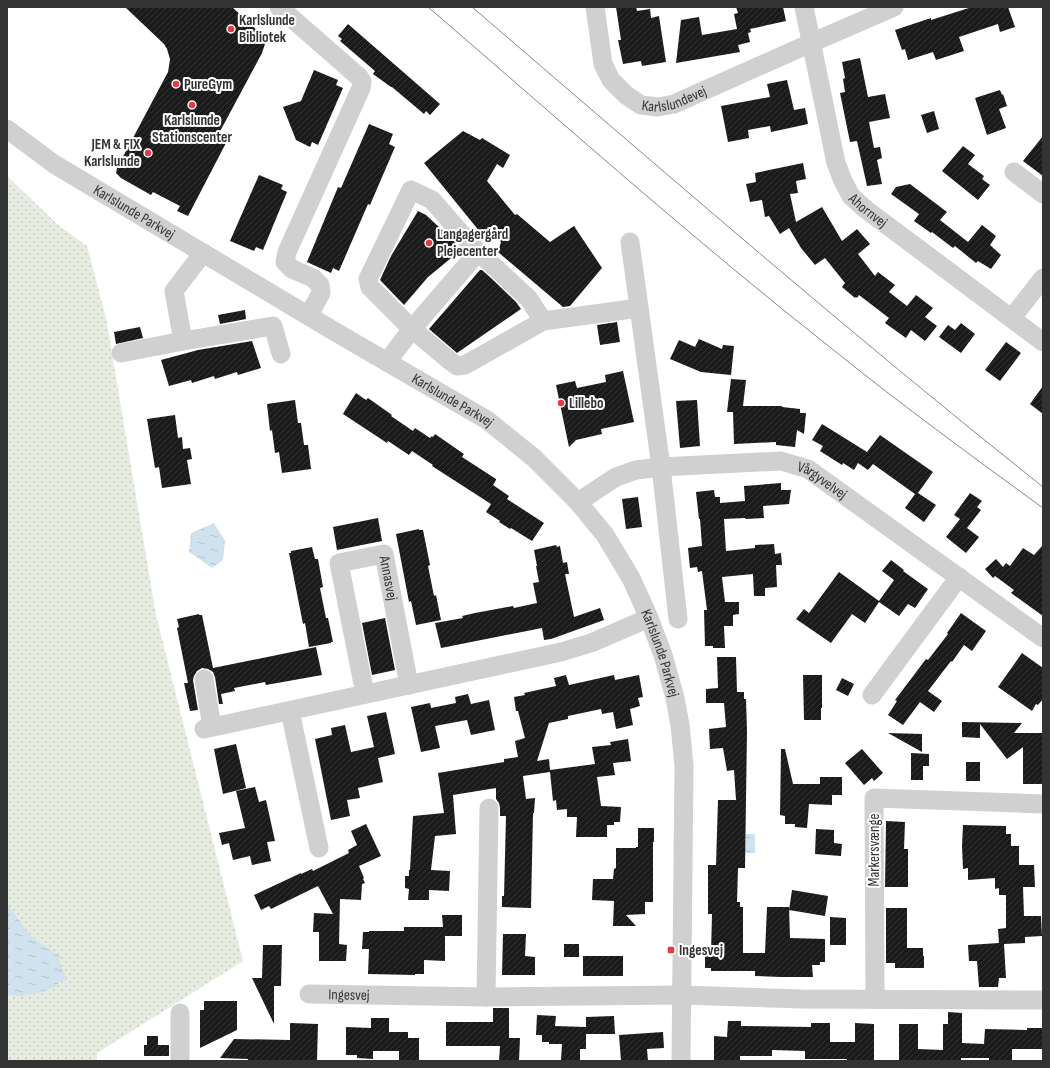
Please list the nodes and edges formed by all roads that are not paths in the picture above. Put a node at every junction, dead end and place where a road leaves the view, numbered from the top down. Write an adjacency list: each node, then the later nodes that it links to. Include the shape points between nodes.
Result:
1 (279, 7): 14 (street, via 362,82 287,252 285,262 313,278 320,285 321,293)
2 (595, 7): 5 (street, Karlslundevej, via 603,64 611,80 641,105 658,107 674,104)
3 (804, 7): 5 (street, Ahornvej)
4 (894, 7): 5 (street, Karlslundevej)
5 (811, 43): 15 (street, Ahornvej, via 836,164 851,196)
6 (7, 129): 11 (street, Karlslunde Parkvej, via 54,164)
7 (1014, 172): 8 (street)
8 (1043, 194)
9 (630, 242): 13 (street)
10 (478, 252): 16 (street, via 529,299); 17 (street); 17 (street, via 432,200 411,190 368,279 370,287)
11 (202, 253): 14 (street, Karlslunde Parkvej); 18 (street, via 174,291)
12 (1043, 278): 15 (street)
13 (639, 308): 16 (street); 23 (street)
14 (309, 315): 22 (street, Karlslunde Parkvej)
15 (1012, 318): 19 (street, Ahornvej)
16 (543, 321): 17 (street, via 465,365 457,366)
17 (412, 330): 22 (street)
18 (183, 341): 20 (street); 21 (street, via 273,326)
19 (1043, 342)
20 (121, 353)
21 (281, 354)
22 (387, 362): 24 (street, Karlslunde Parkvej, via 487,420 534,458)
23 (661, 467): 24 (street, Vårgyvelvej, via 636,470 616,477); 25 (street, Vårgyvelvej, via 781,462 808,469); 27 (street)
24 (578, 502): 26 (street, Karlslunde Parkvej, via 605,535 631,578)
25 (958, 577): 28 (street, Vårgyvelvej); 32 (street)
26 (649, 618): 30 (street, via 568,650); 38 (street, Karlslunde Parkvej, via 675,698 684,766)
27 (678, 619)
28 (1043, 638)
29 (204, 679): 33 (street, via 208,728)
30 (409, 685): 31 (street); 31 (street, Annasvej, via 384,554 339,563)
31 (364, 694): 33 (street)
32 (872, 695)
33 (290, 711): 36 (street)
34 (1043, 804): 40 (street, Markersvænge, via 874,798)
35 (489, 808): 39 (street)
36 (319, 848)
37 (309, 994): 39 (street, Ingesvej)
38 (682, 995): 39 (street, Ingesvej); 40 (street); 44 (street, Karlslunde Parkvej)
39 (486, 997)
40 (875, 999): 41 (street)
41 (1043, 1000)
42 (180, 1013): 43 (street)
43 (180, 1061)
44 (681, 1061)

